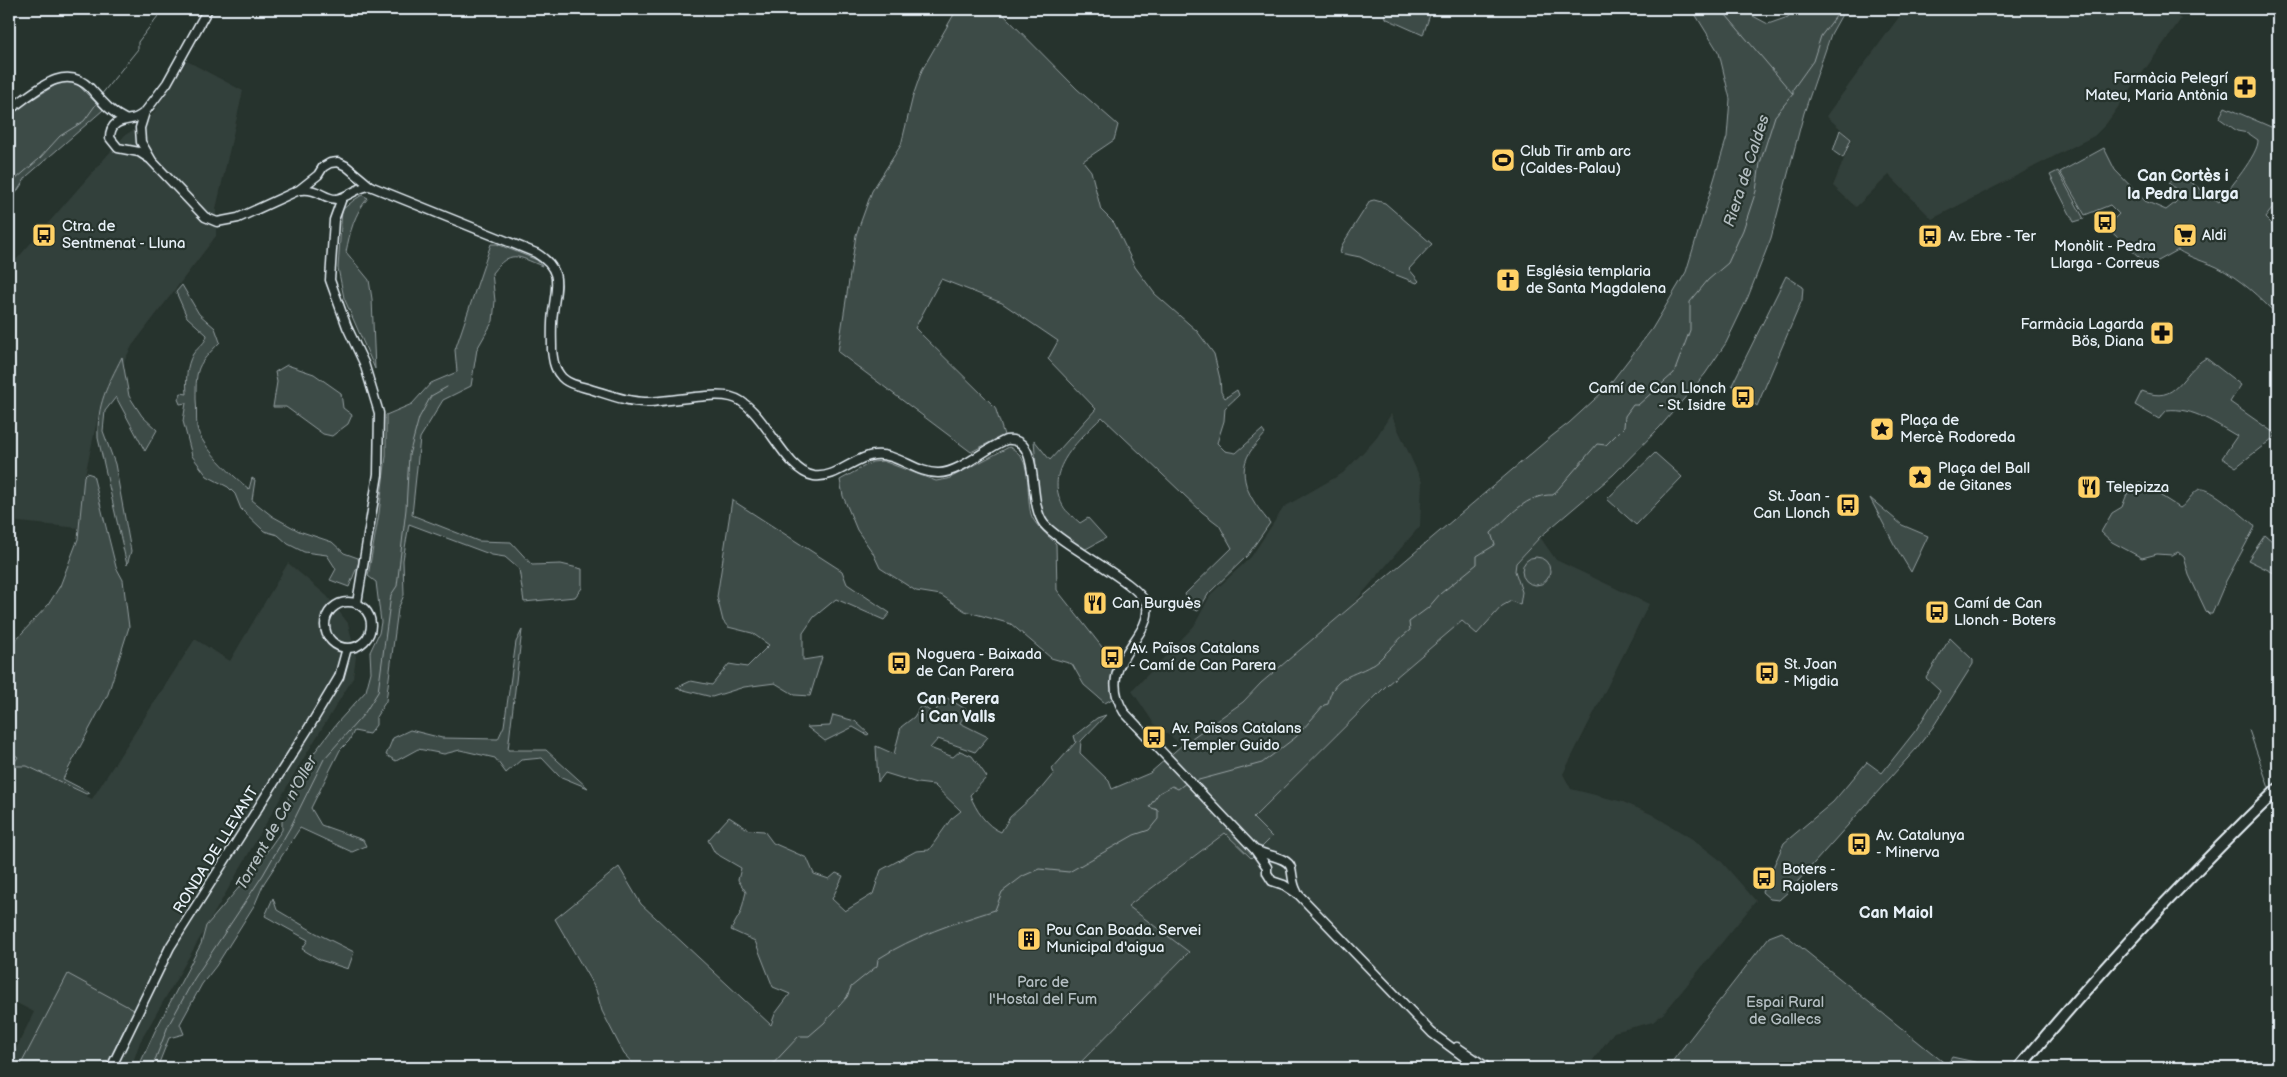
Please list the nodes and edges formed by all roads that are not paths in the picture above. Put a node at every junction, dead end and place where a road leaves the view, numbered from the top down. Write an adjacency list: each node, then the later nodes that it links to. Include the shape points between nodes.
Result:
1 (208, 9): 4 (main road, via 167,83)
2 (104, 105): 3 (main road, via 80,80 64,76); 5 (main road); 6 (main road)
3 (9, 110)
4 (146, 112): 5 (main road); 7 (main road)
5 (128, 119): 6 (main road); 7 (main road)
6 (112, 126): 9 (main road, via 112,142 118,148)
7 (140, 128): 8 (main road)
8 (140, 138): 9 (main road, via 138,144); 10 (main road)
9 (129, 150): 10 (main road)
10 (152, 160): 14 (main road, via 195,208 217,222 238,218)
11 (351, 171): 12 (main road, via 344,164 335,162 324,167); 13 (main road); 15 (main road, via 353,182)
12 (318, 175): 14 (main road); 16 (main road, via 317,184)
13 (370, 186): 15 (main road); 22 (main road, via 536,253 549,262 557,282 552,320 554,364 559,374 569,382 643,402 717,396 735,398 749,408 798,467 815,476 878,454 929,472 942,473 1006,440 1020,442 1027,449 1036,510 1045,525 1135,589 1146,601 1147,617 1118,671 1117,697 1121,707)
14 (299, 190): 16 (main road)
15 (349, 192): 17 (main road)
16 (325, 195): 17 (main road); 18 (main road)
17 (342, 198): 18 (main road)
18 (334, 220): 19 (main road, via 330,280 364,363 378,414 378,474)
19 (357, 603): 20 (main road, via 369,616 370,631 360,644); 20 (main road, via 341,602 328,611 325,618 327,636 338,646)
20 (347, 648): 29 (main road, RONDA DE LLEVANT, via 339,677 170,947)
21 (2278, 789): 32 (highway, via 2198,869)
22 (1255, 850): 23 (main road); 24 (main road)
23 (1277, 859): 24 (main road); 25 (main road, via 1287,862)
24 (1267, 867): 26 (main road, via 1269,878)
25 (1290, 874): 26 (main road, via 1287,880); 27 (main road)
26 (1279, 883): 27 (main road)
27 (1299, 896): 28 (main road)
28 (1418, 1019): 30 (main road); 31 (main road)
29 (111, 1068)
30 (1479, 1068)
31 (1488, 1068)
32 (2019, 1068)

